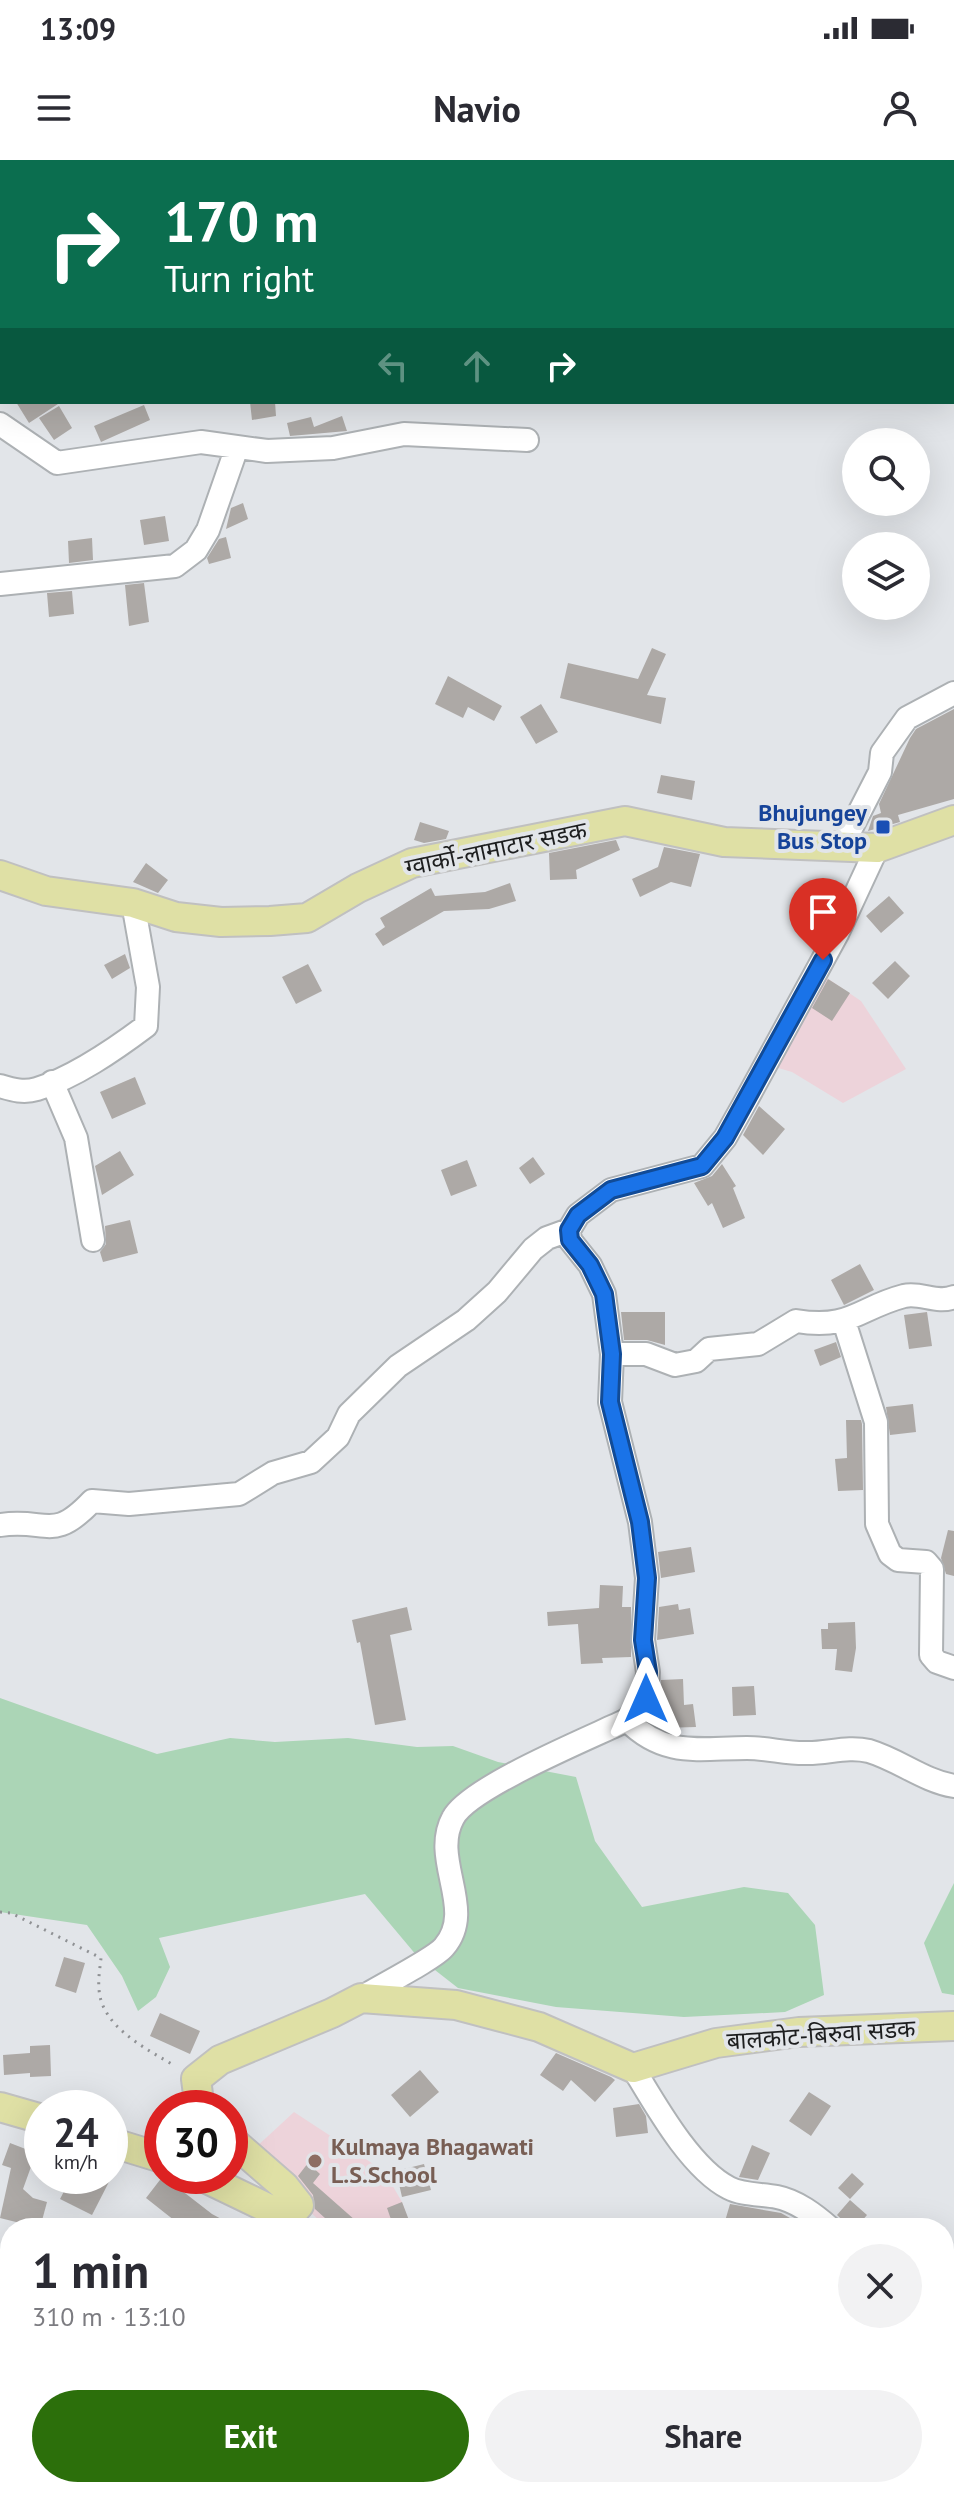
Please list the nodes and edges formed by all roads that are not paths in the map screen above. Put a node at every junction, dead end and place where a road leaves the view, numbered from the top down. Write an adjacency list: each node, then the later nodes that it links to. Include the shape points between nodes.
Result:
1 (0, 424): 3 (street, via 57,463 201,442)
2 (527, 440): 3 (street, via 404,434 333,448)
3 (237, 447): 4 (street, via 208,530 196,550 175,566)
4 (0, 584)
5 (954, 693): 7 (street, via 907,718 882,753 880,772)
6 (954, 820): 8 (main road, ग्वार्को-लामाटार सडक)
7 (841, 848): 8 (main road, ग्वार्को-लामाटार सडक); 10 (main road, ग्वार्को-लामाटार सडक, via 724,842 625,821 412,863 307,918 221,922 176,917)
8 (877, 848): 13 (street, via 837,934 710,1157 702,1166 611,1190 578,1215)
9 (0, 875): 10 (main road, ग्वार्को-लामाटार सडक, via 46,891)
10 (133, 903): 11 (street, via 148,987 146,1026)
11 (52, 1082): 12 (street, via 20,1091); 14 (street, via 76,1138)
12 (0, 1086)
13 (569, 1230): 17 (street, via 604,1294); 18 (street, via 533,1249 466,1320 398,1366 349,1414 338,1437 311,1462 273,1473 239,1494 129,1504 92,1501 73,1521 55,1528)
14 (93, 1240)
15 (954, 1297): 16 (street, via 945,1301 907,1295)
16 (844, 1321): 17 (street, via 796,1321 758,1344 709,1349 696,1361 675,1365 646,1354); 19 (street, via 876,1422 877,1524 890,1554 898,1560 926,1562 932,1569 931,1655)
17 (612, 1354): 20 (street, via 610,1402 640,1522 647,1578 646,1699)
18 (0, 1525)
19 (954, 1668)
20 (627, 1720): 21 (street, via 661,1744 685,1751 868,1751 936,1783); 22 (street, via 475,1794 453,1817 445,1849 458,1919 444,1947)
21 (954, 1786)
22 (361, 1998): 24 (main road, via 484,2012 539,2027); 25 (main road, via 220,2060 196,2079)
23 (954, 2026): 24 (main road, बालकोट-बिरुवा सडक, via 799,2032 716,2043)
24 (633, 2068): 32 (street, via 676,2136 716,2179 730,2189 781,2198)
25 (197, 2090)
26 (0, 2107): 27 (main road)
27 (24, 2114)
28 (248, 2155): 31 (main road, via 284,2186 299,2205)
29 (238, 2194): 30 (main road)
30 (291, 2218)
31 (300, 2218)
32 (818, 2218)

